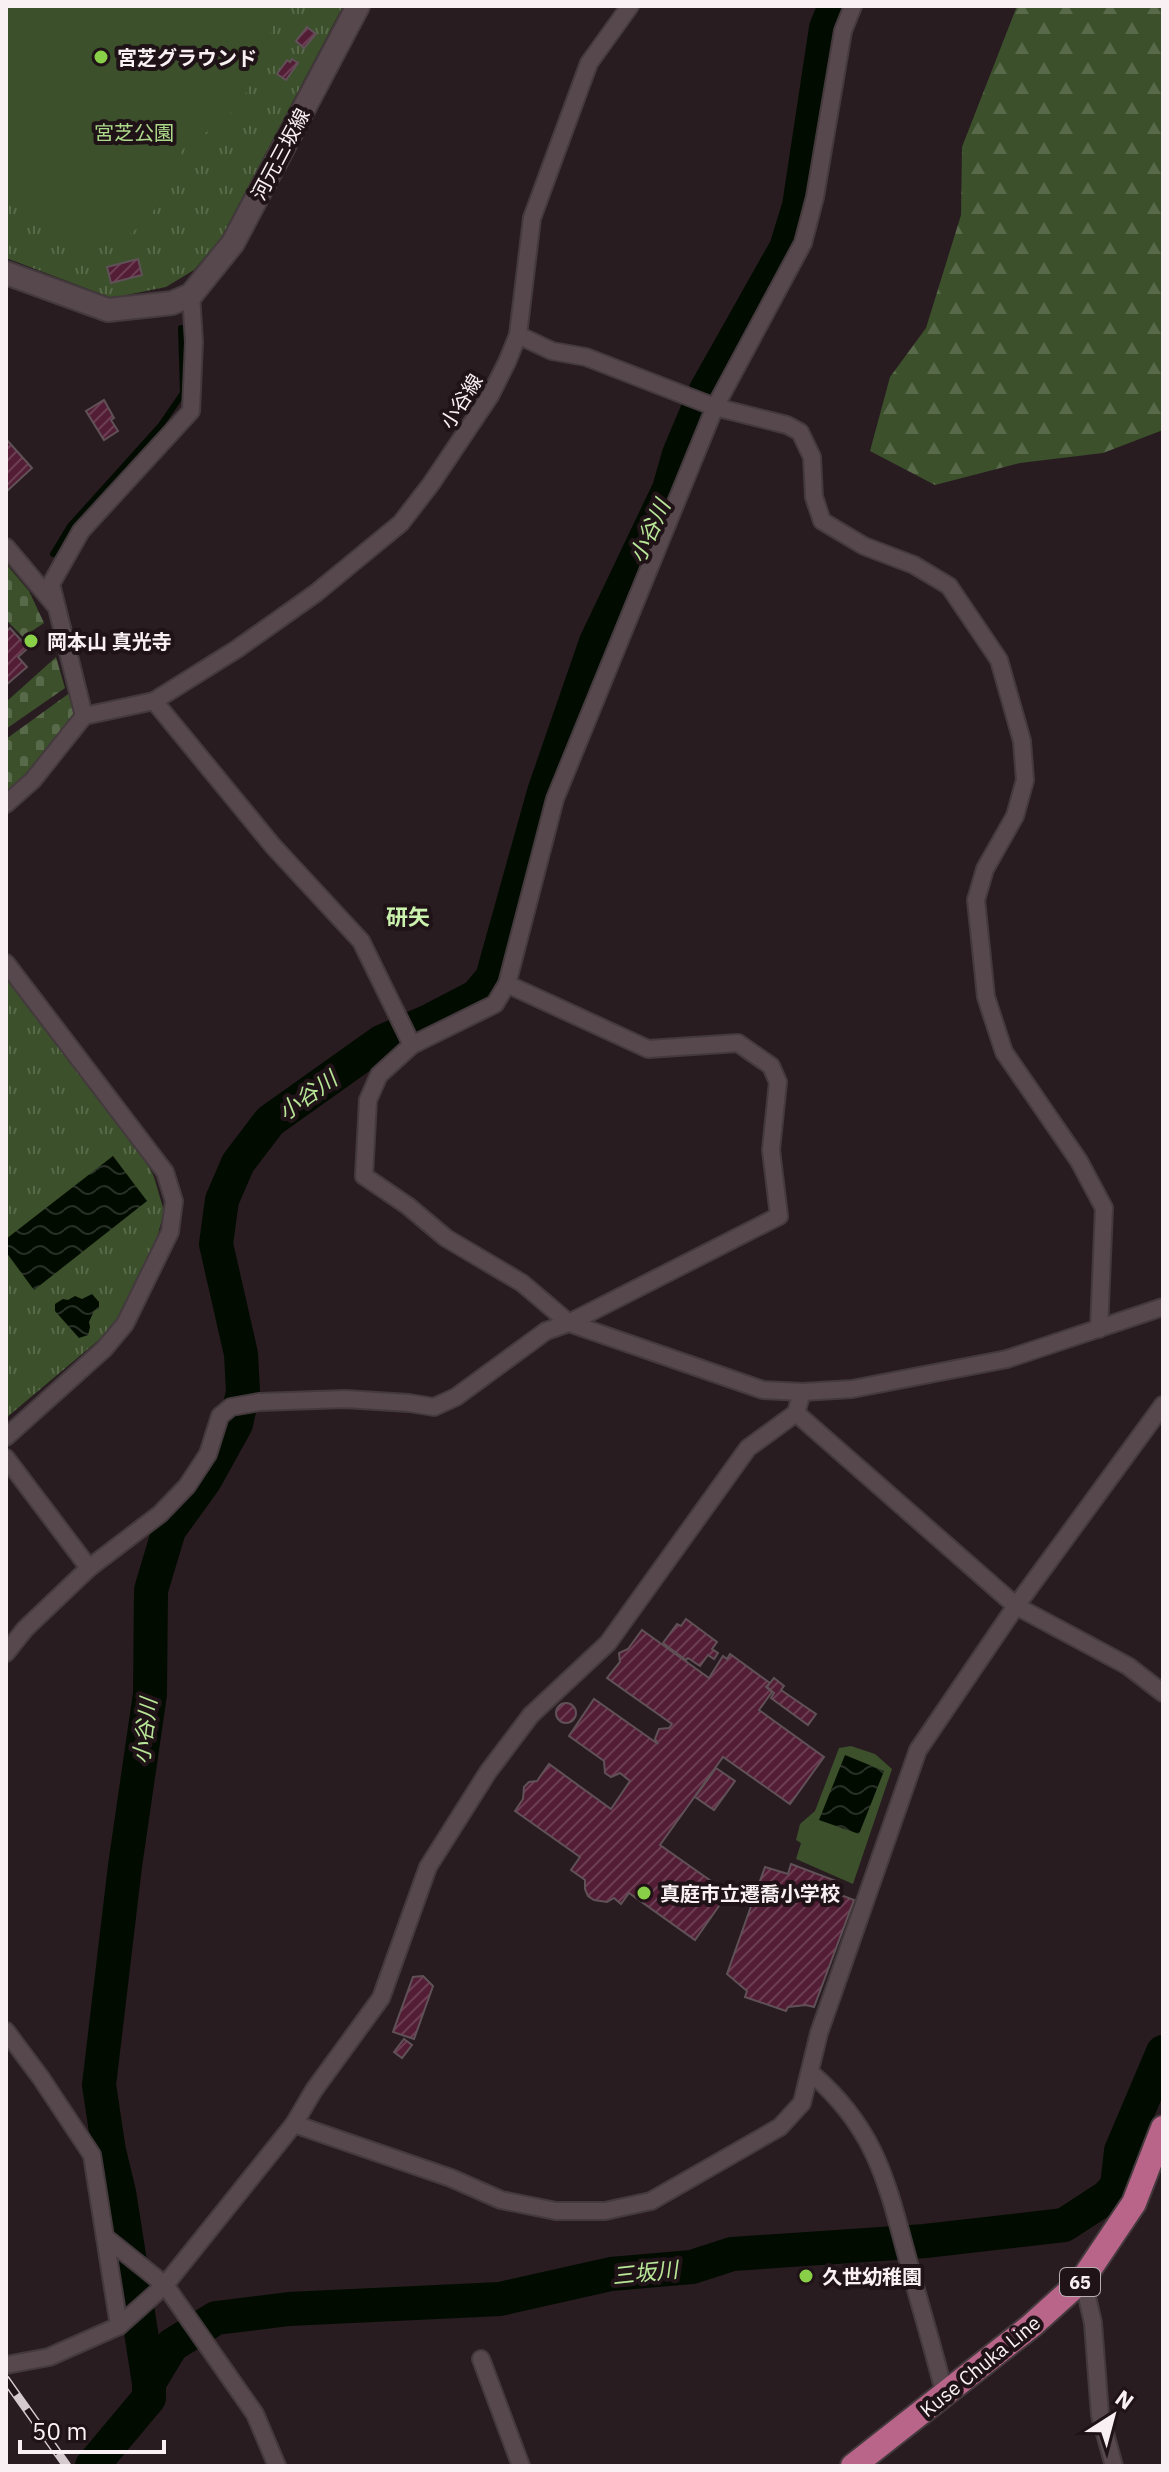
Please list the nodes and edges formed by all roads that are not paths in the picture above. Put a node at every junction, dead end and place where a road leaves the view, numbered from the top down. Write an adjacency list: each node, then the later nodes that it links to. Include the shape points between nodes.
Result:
1 (358, 6): 5 (street, 河元三坂線, via 233,243)
2 (630, 6): 6 (street, 小谷線, via 589,63 532,218)
3 (853, 6): 7 (street, via 843,31 803,243)
4 (6, 273): 5 (street, via 108,310 172,303)
5 (191, 295): 9 (street, via 191,411 81,531 51,584)
6 (518, 335): 7 (street); 10 (street, 小谷線, via 490,396 401,523 316,593)
7 (715, 407): 14 (street, via 555,799); 18 (street, via 800,432 812,457 814,497 822,521 949,586 999,660 1022,741 1025,780 1015,816 985,869 976,900 986,997 1004,1052 1079,1161 1104,1208)
8 (6, 547): 9 (street)
9 (56, 606): 11 (street)
10 (154, 701): 11 (street, 小谷線); 15 (street, via 273,846 361,941)
11 (84, 716): 12 (street, via 33,780)
12 (6, 804)
13 (6, 963): 22 (street, via 165,1172 174,1201 170,1232 125,1324)
14 (507, 984): 15 (street, via 495,1004); 17 (street, via 648,1049 738,1043 771,1066 778,1082 771,1150 779,1216)
15 (412, 1045): 17 (street, via 379,1075 368,1100 364,1176 446,1238 522,1283)
16 (1163, 1307): 18 (street)
17 (569, 1323): 19 (street, via 763,1390); 24 (street, via 546,1331 456,1397 434,1407 345,1399 231,1407 220,1416 208,1454 187,1486 160,1514)
18 (1099, 1329): 19 (street, via 1007,1359 852,1389)
19 (802, 1392): 21 (street)
20 (1163, 1405): 25 (street)
21 (796, 1413): 25 (street); 30 (street, via 748,1448 608,1643 531,1715 488,1772 428,1867 381,1998)
22 (6, 1437)
23 (6, 1458): 24 (street)
24 (89, 1568): 26 (street)
25 (1016, 1606): 27 (street, via 1128,1666); 29 (street, via 918,1750 819,2033)
26 (6, 1653)
27 (1163, 1693)
28 (6, 2031): 32 (street, via 92,2155)
29 (811, 2073): 30 (street, via 802,2103 780,2127 651,2201 605,2211 556,2211 501,2200); 38 (street, via 834,2093 868,2140 886,2179)
30 (294, 2124): 34 (street)
31 (1163, 2128): 33 (main road, Kuse Chuka Line / 65, via 1134,2203)
32 (105, 2237): 34 (street); 35 (street)
33 (1083, 2279): 38 (main road, Kuse Chuka Line / 65); 42 (street, via 1093,2323 1100,2415)
34 (165, 2285): 35 (street); 40 (street, via 255,2414)
35 (119, 2326): 37 (street, via 49,2357)
36 (481, 2359): 39 (street)
37 (6, 2365)
38 (945, 2396): 41 (main road, Kuse Chuka Line / 65)
39 (517, 2465)
40 (277, 2466)
41 (853, 2466)
42 (1114, 2466)

